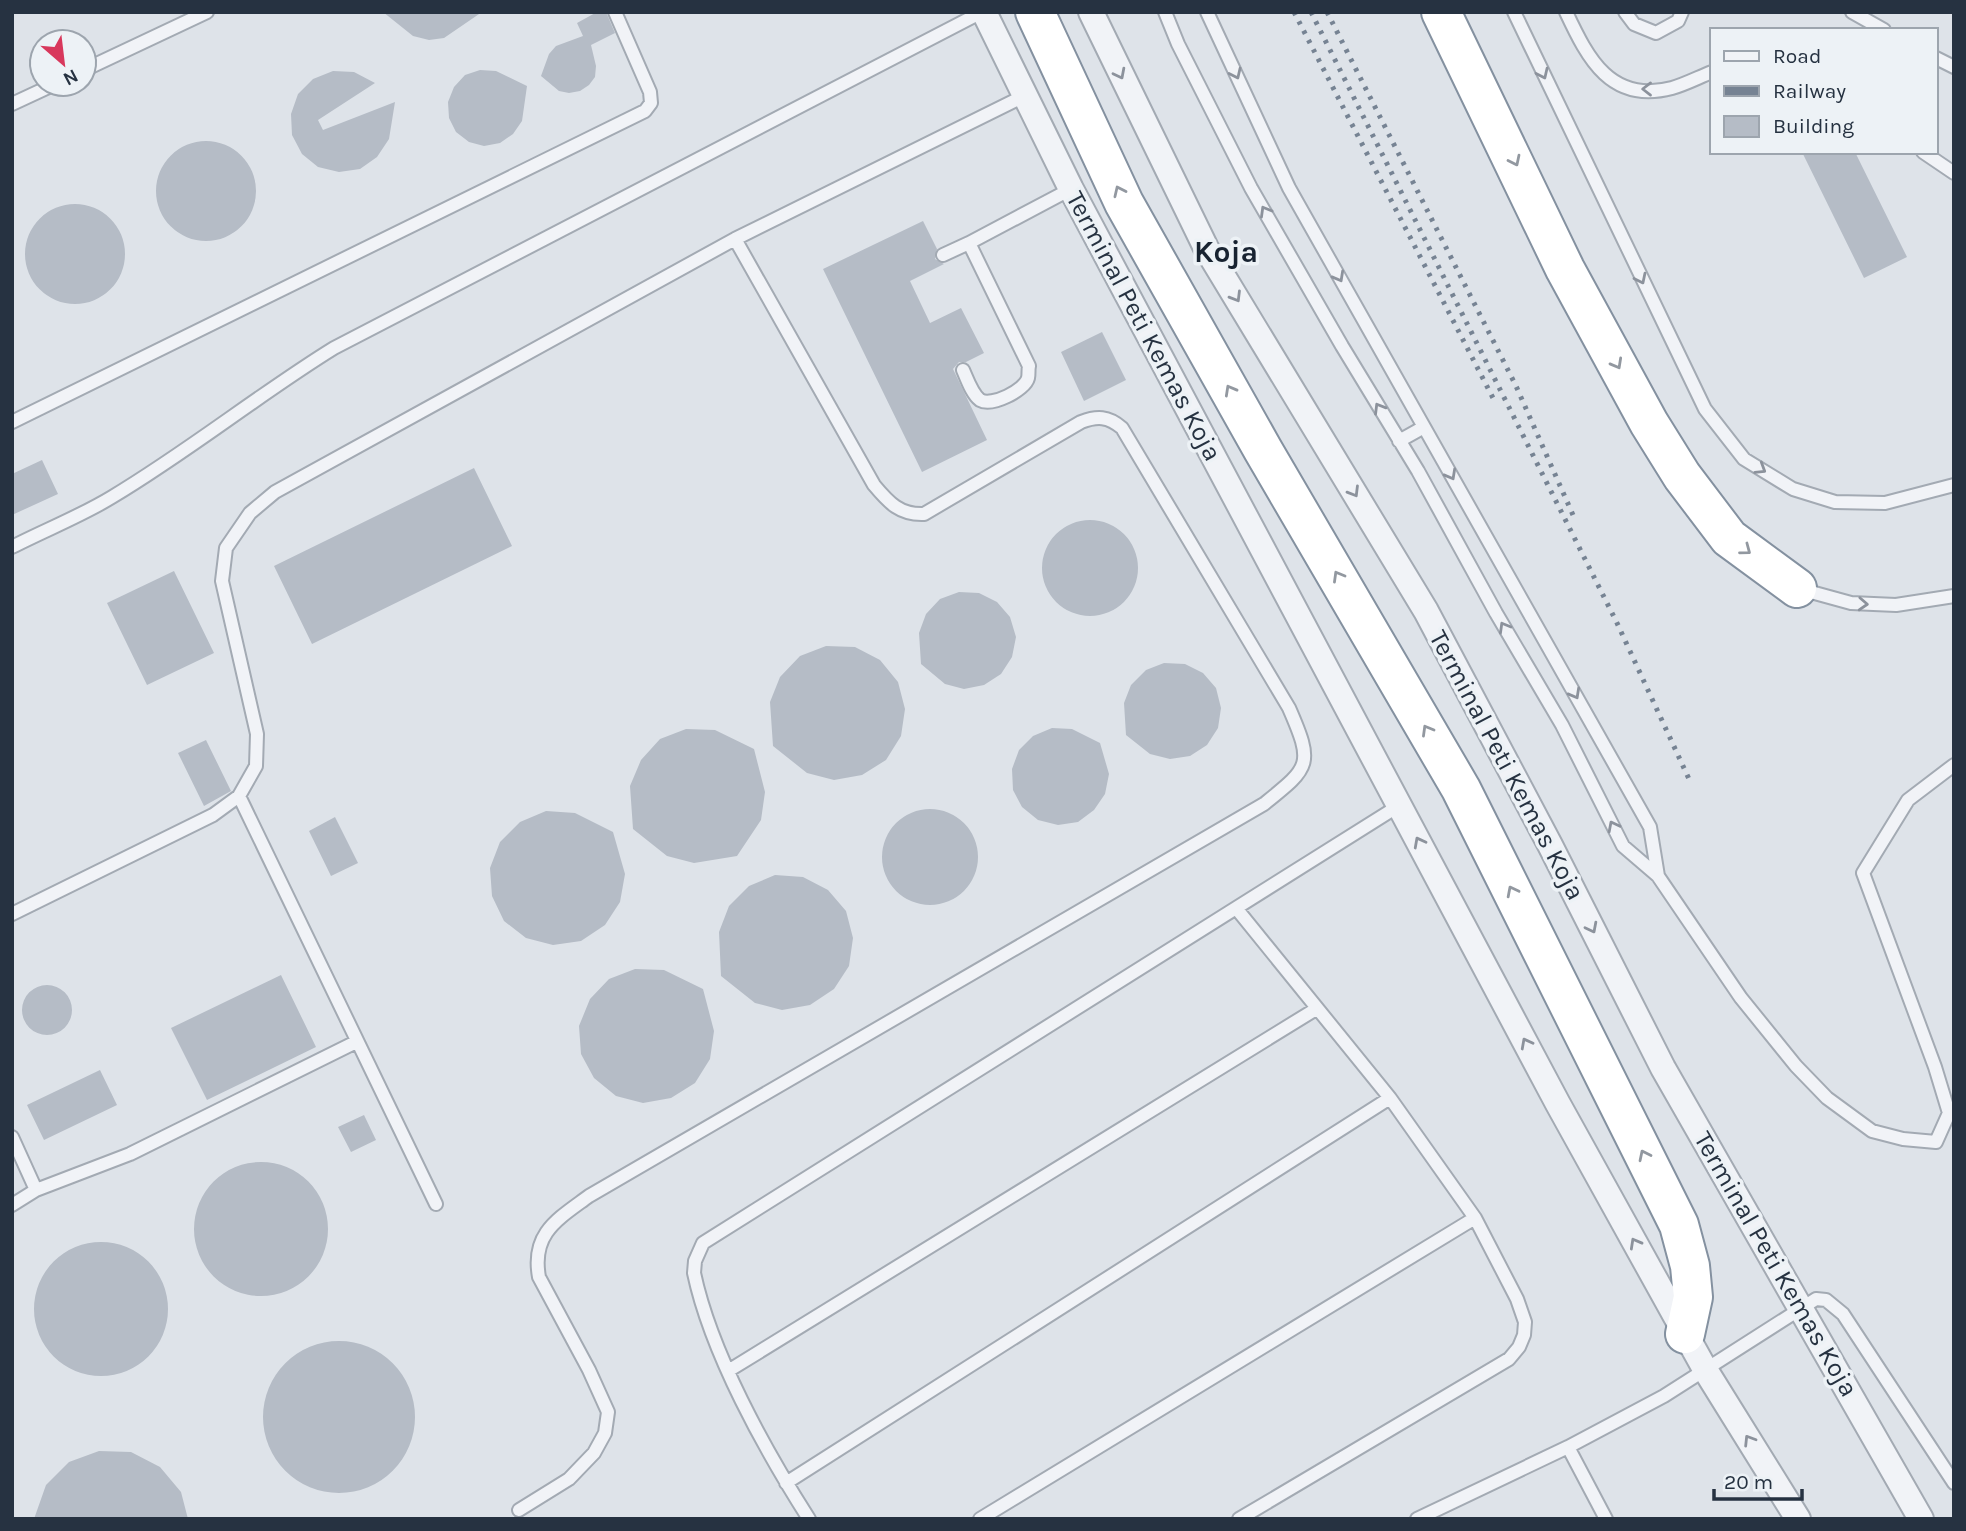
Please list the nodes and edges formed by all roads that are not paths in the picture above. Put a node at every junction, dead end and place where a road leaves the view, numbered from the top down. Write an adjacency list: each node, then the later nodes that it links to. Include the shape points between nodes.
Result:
1 (207, 12): 16 (lane)
2 (615, 12): 29 (lane, via 650,92 651,103 645,111)
3 (983, 12): 19 (street, Terminal Peti Kemas Koja); 33 (lane, via 334,348 110,498)
4 (1035, 12): 51 (highway, one-way to 4, via 1693,1297 1679,1225 1461,789 1125,203)
5 (1091, 12): 50 (street, Terminal Peti Kemas Koja, one-way to 50, via 1206,248 1426,611 1663,1068)
6 (1165, 12): 31 (lane, one-way to 6, via 1251,188)
7 (1207, 12): 30 (lane, one-way to 30, via 1289,188)
8 (1441, 12): 34 (highway, one-way to 34, via 1565,269 1669,455 1729,538)
9 (1514, 12): 32 (lane, one-way to 32, via 1705,410 1745,459 1793,489 1835,502 1885,503)
10 (1566, 12): 18 (lane, one-way to 10, via 1671,88 1643,91 1621,86 1600,71 1584,50)
11 (1625, 12): 12 (lane, via 1634,24 1656,33 1678,21)
12 (1682, 12)
13 (1852, 12): 14 (lane)
14 (1880, 28)
15 (1938, 59): 17 (lane)
16 (98, 63)
17 (1954, 67)
18 (1710, 73)
19 (1026, 95): 24 (street, Terminal Peti Kemas Koja); 25 (lane)
20 (28, 97): 21 (lane)
21 (12, 104)
22 (1926, 154): 23 (lane)
23 (1954, 173)
24 (1071, 189): 26 (lane); 38 (street, Terminal Peti Kemas Koja)
25 (735, 239): 37 (lane, via 275,492 250,513 226,548 222,581 257,734 256,766); 57 (lane, via 874,485 890,504 910,515 925,514 1093,417 1122,428 1289,708 1305,759 1298,776 1264,804 589,1196 556,1221 542,1240 536,1259 539,1277 603,1401 605,1433 594,1453 569,1479)
26 (969, 243): 27 (lane); 28 (lane, via 1029,366 1028,379 1021,388 992,403 975,395)
27 (943, 255)
28 (963, 370)
29 (12, 422)
30 (1424, 427): 31 (lane); 39 (lane, one-way to 39, via 1650,827)
31 (1399, 441): 39 (lane, one-way to 31, via 1623,846 1562,725)
32 (1954, 485)
33 (12, 547)
34 (1797, 588): 35 (lane, one-way to 35, via 1851,603 1896,605)
35 (1954, 596)
36 (1954, 765): 39 (lane, via 1908,800 1863,873 1949,1113 1936,1142 1872,1131 1827,1098 1741,998)
37 (239, 796): 41 (lane, via 213,815); 43 (lane)
38 (1400, 805): 40 (lane); 51 (street, Terminal Peti Kemas Koja, one-way to 38)
39 (1658, 876)
40 (1236, 908): 42 (lane); 52 (lane, via 707,1240 699,1250 694,1273)
41 (12, 914)
42 (1316, 1009): 44 (lane); 52 (lane)
43 (356, 1042): 46 (lane, via 130,1154); 47 (lane)
44 (1390, 1098): 49 (lane); 55 (lane)
45 (12, 1137): 46 (lane)
46 (36, 1190): 48 (lane)
47 (436, 1204)
48 (12, 1205)
49 (1475, 1218): 59 (lane); 60 (lane, via 1525,1322 1519,1347 1508,1359)
50 (1802, 1310): 53 (lane); 56 (lane, via 1816,1299 1826,1300 1843,1314); 64 (street, Terminal Peti Kemas Koja)
51 (1685, 1335): 53 (street, Terminal Peti Kemas Koja)
52 (728, 1371): 55 (lane)
53 (1706, 1371): 54 (lane); 63 (street, Terminal Peti Kemas Koja, one-way to 53)
54 (1568, 1447): 61 (lane); 62 (lane)
55 (786, 1483): 58 (lane)
56 (1954, 1483)
57 (519, 1510)
58 (809, 1519)
59 (980, 1519)
60 (1239, 1519)
61 (1417, 1519)
62 (1606, 1519)
63 (1798, 1519)
64 (1921, 1519)

